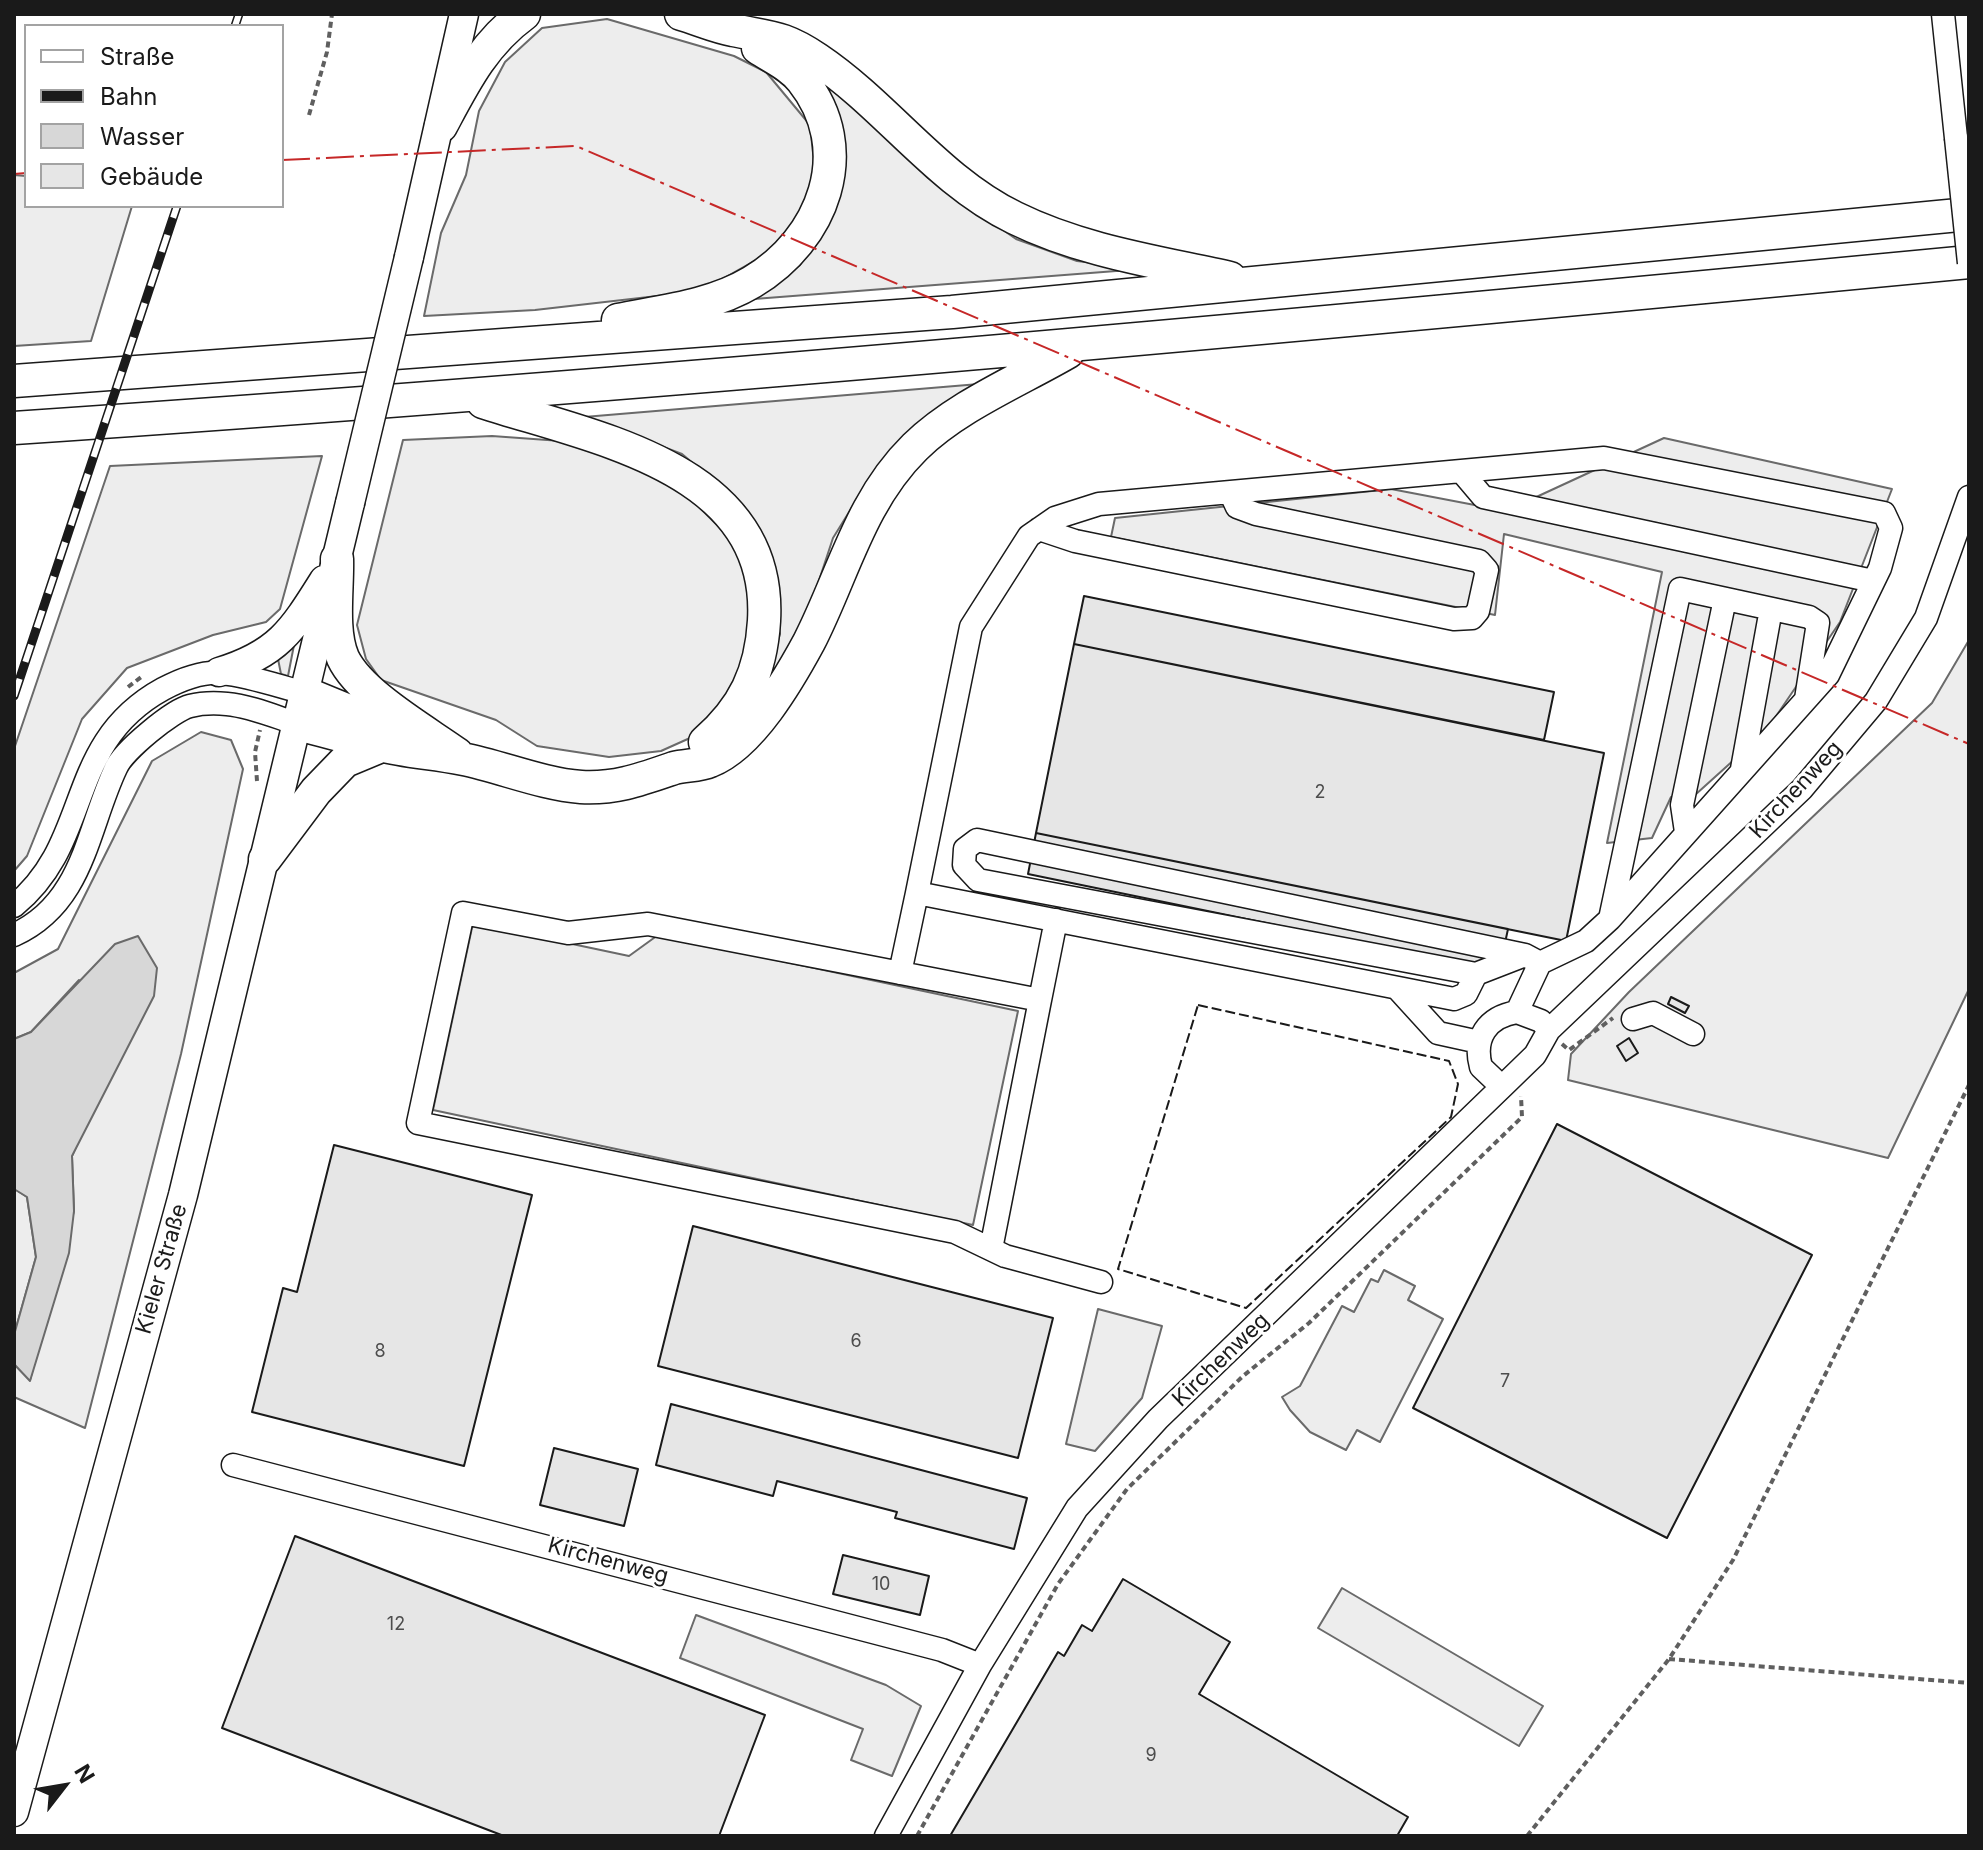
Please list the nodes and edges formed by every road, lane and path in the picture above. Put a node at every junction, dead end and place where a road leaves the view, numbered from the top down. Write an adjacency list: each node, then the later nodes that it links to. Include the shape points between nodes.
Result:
1 (332, 14): 7 (path)
2 (464, 14): 8 (main road, Kieler Straße)
3 (524, 14): 8 (highway, via 474,63)
4 (681, 14): 6 (highway)
5 (1943, 14): 10 (street, bridge)
6 (732, 30): 11 (highway, via 774,35 815,58 857,88 969,190 1013,218 1066,240); 13 (highway, via 800,78 823,120 830,154 827,189 814,222 792,253 752,283 704,303)
7 (309, 115)
8 (441, 126): 21 (main road, Kieler Straße, bridge)
9 (1969, 214): 11 (highway)
10 (1969, 262): 12 (highway)
11 (1261, 285): 13 (highway)
12 (1077, 347): 15 (highway); 31 (highway, via 967,409 914,447 866,513 814,633 771,707 710,761)
13 (476, 348): 14 (highway)
14 (14, 381)
15 (469, 397): 16 (highway); 31 (highway, via 650,455 705,491 744,536 765,607 753,684 728,722)
16 (14, 428)
17 (1461, 471): 18 (street); 22 (street, via 1483,497); 22 (street, via 1604,458 1884,513 1891,528)
18 (1230, 492): 20 (street, via 1099,504); 20 (street, via 1237,507 1256,514 1479,561 1487,570 1478,611 1472,618 1454,619 1075,541)
19 (1969, 497): 48 (street, Kirchenweg, via 1926,618 1876,701 1802,789)
20 (1039, 529): 36 (street, via 1004,572 971,627)
21 (337, 559): 25 (main road, via 270,651); 27 (main road, Kieler Straße); 30 (highway, via 343,658 389,705)
22 (1873, 581): 26 (street, via 1828,675)
23 (1725, 599): 24 (street); 34 (street, via 1682,805); 38 (street, via 1680,589)
24 (1771, 609): 26 (street, via 1818,623); 32 (street)
25 (219, 672): 27 (street); 37 (street, via 181,679 140,702 110,731 58,856 33,891)
26 (1805, 700): 32 (street)
27 (302, 708): 28 (street); 29 (highway); 30 (highway); 35 (main road, Kieler Straße)
28 (264, 714): 33 (path, via 255,752); 40 (street, via 230,704 205,704 188,706 158,726 117,764 73,882 35,923)
29 (381, 746): 30 (highway); 35 (highway, via 345,761)
30 (463, 758): 31 (highway, via 579,787 644,781)
31 (676, 768)
32 (1741, 771): 34 (street)
33 (255, 792)
34 (1686, 832): 38 (street)
35 (265, 859): 60 (main road, Kieler Straße, via 183,1195)
36 (917, 893): 39 (street); 42 (street)
37 (14, 906)
38 (1610, 919): 41 (street, via 1586,941)
39 (1056, 920): 44 (street); 45 (street)
40 (14, 935)
41 (1533, 959): 43 (street); 43 (street, via 977,840 965,849 964,865 978,880); 46 (street)
42 (900, 973): 45 (street); 54 (street, via 648,924 568,933 463,913 418,1123 955,1232)
43 (1476, 974): 44 (street, via 1466,994 1454,999)
44 (1397, 988): 50 (street, via 1438,1033)
45 (1040, 1000): 54 (street)
46 (1517, 1012): 48 (street); 50 (street, via 1493,1020)
47 (1633, 1019): 49 (street, via 1653,1013)
48 (1549, 1030): 51 (street, Kirchenweg)
49 (1693, 1034)
50 (1479, 1042): 53 (street, via 1481,1067)
51 (1521, 1069): 53 (street, Kirchenweg); 62 (path, via 1522,1117 1127,1489 1058,1584)
52 (1969, 1085): 57 (path, via 1733,1560)
53 (1502, 1087): 58 (street, Kirchenweg, via 1110,1469 1055,1540)
54 (991, 1249): 55 (street)
55 (1101, 1282)
56 (233, 1465): 58 (street, Kirchenweg, via 927,1646)
57 (1669, 1659): 59 (path); 63 (path)
58 (980, 1665): 61 (street, Kirchenweg)
59 (1969, 1683)
60 (14, 1812)
61 (886, 1836)
62 (917, 1836)
63 (1527, 1836)

